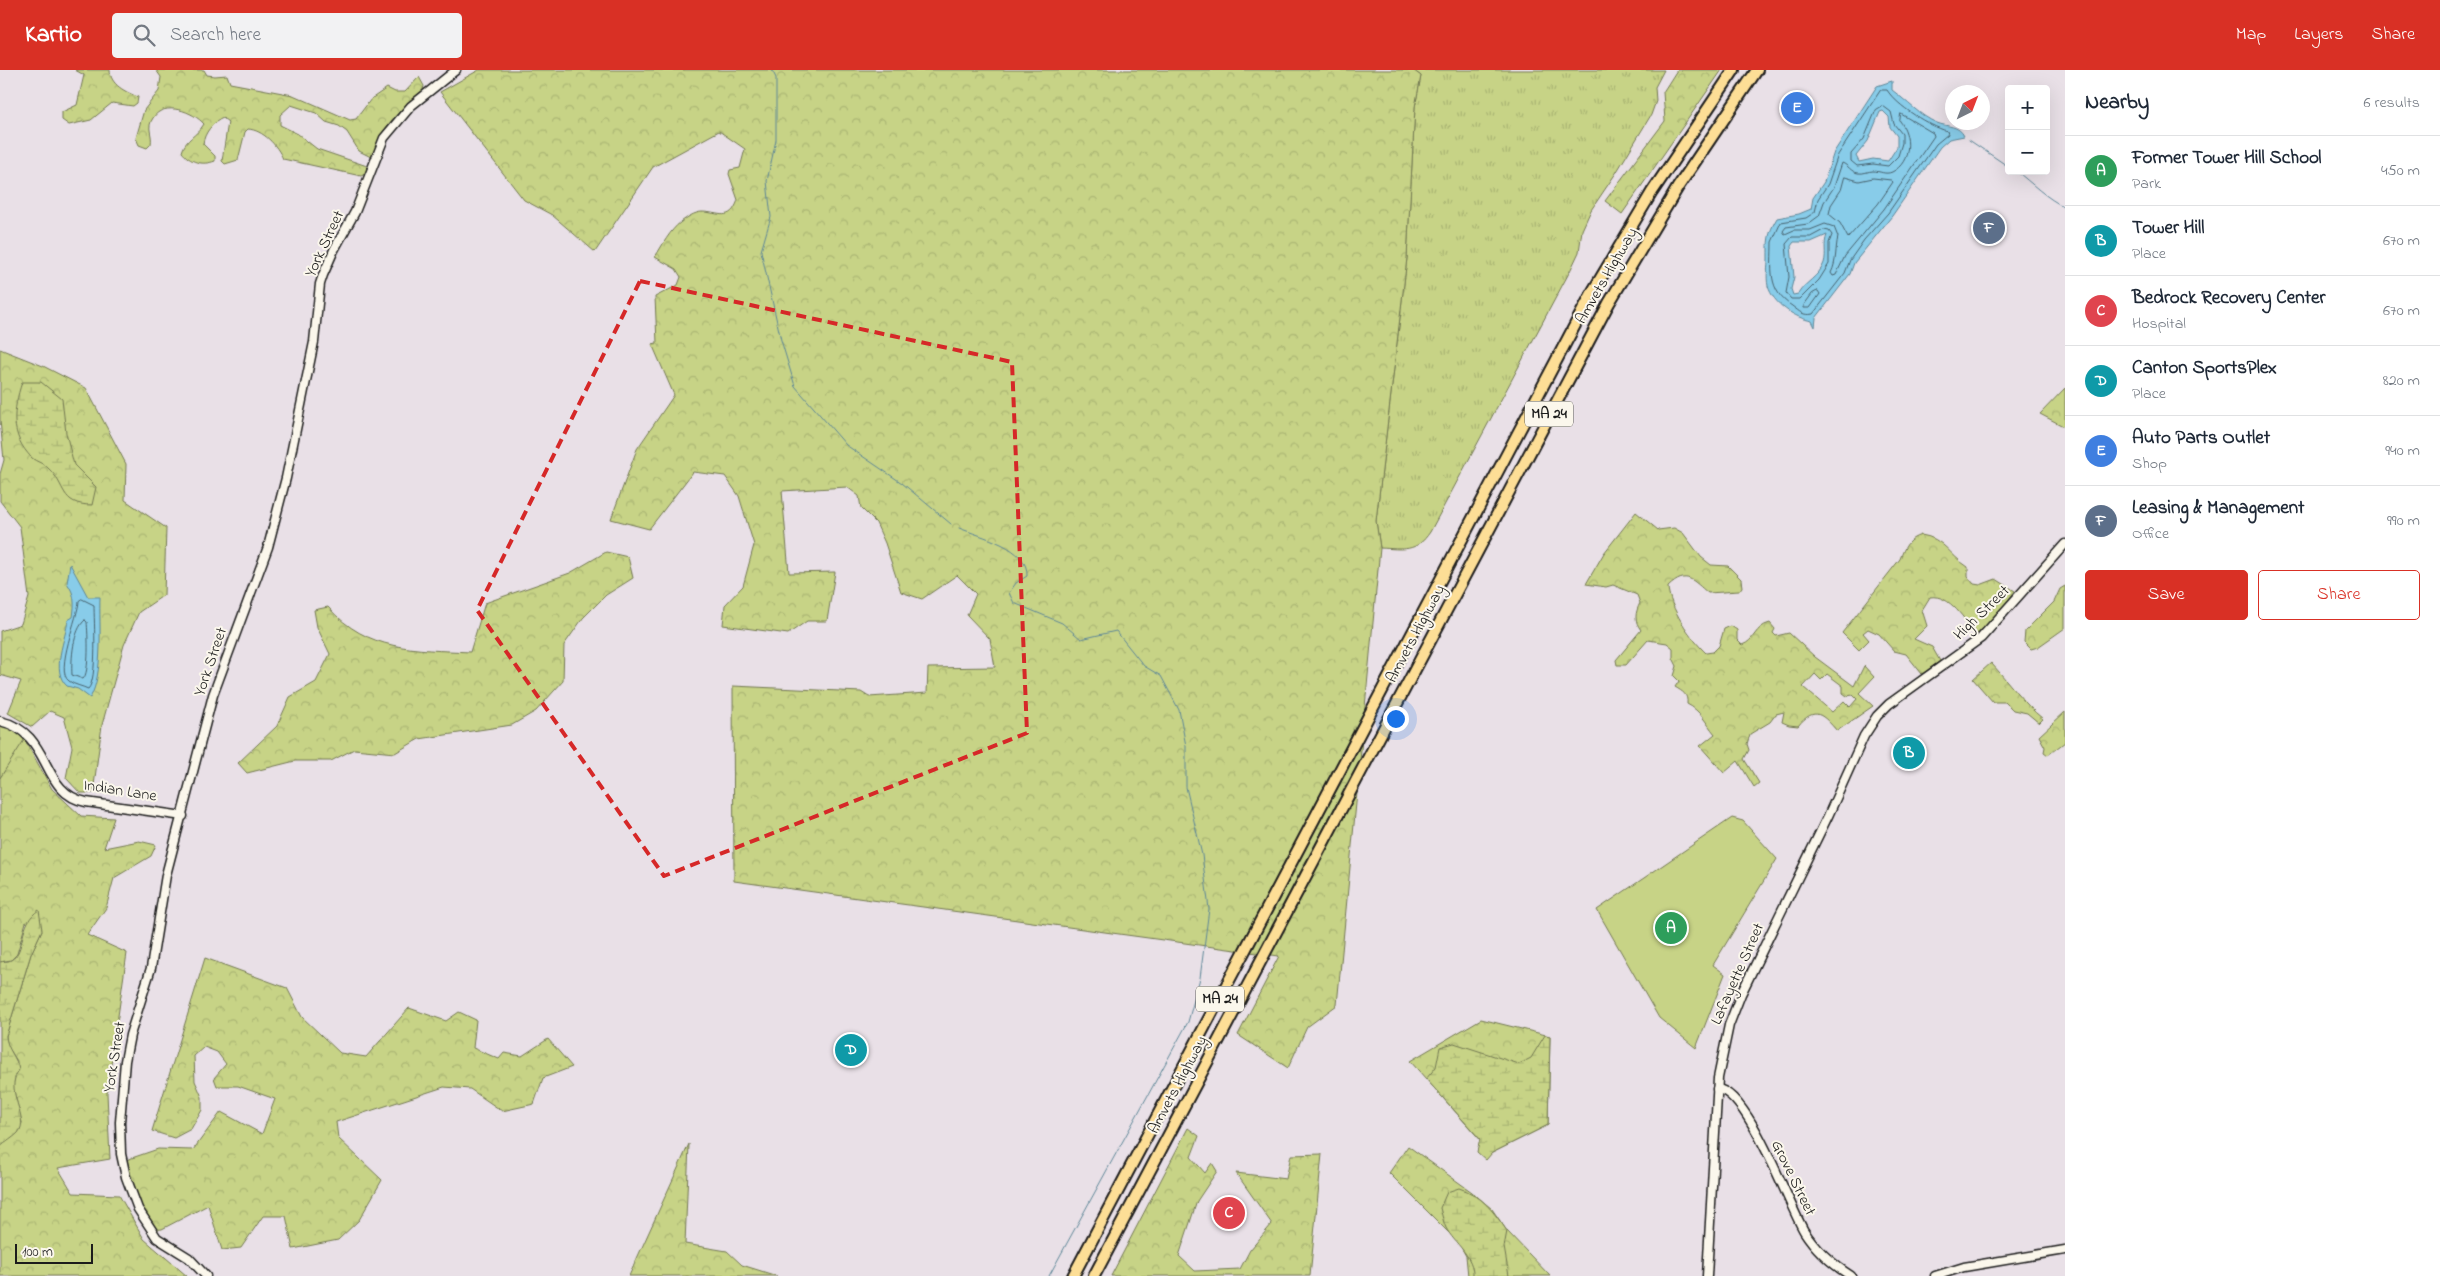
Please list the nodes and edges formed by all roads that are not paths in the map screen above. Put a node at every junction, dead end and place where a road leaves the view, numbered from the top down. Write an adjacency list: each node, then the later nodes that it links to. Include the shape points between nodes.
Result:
1 (456, 70): 7 (street, York Street, via 411,106 384,138 355,212 323,275 314,342 286,478 268,547 213,695)
2 (1734, 70): 11 (highway, Amvets Highway / MA 24, via 1647,200 1575,325)
3 (1757, 70): 12 (highway, Amvets Highway / MA 24, via 1688,170 1608,303)
4 (2065, 544): 5 (street, High Street, via 1981,638)
5 (1883, 709): 8 (street, Lafayette Street, via 1864,736 1735,1008 1722,1052)
6 (0, 721): 7 (street, Indian Lane, via 17,728 34,741 56,783 73,798)
7 (183, 816): 10 (street, York Street, via 166,875 151,968 125,1061 120,1141 126,1177 144,1220 157,1238 189,1258)
8 (1717, 1089): 13 (street, Lafayette Street); 14 (street, Grove Street, via 1728,1093 1748,1115 1808,1238)
9 (2065, 1250): 15 (street, via 1964,1267)
10 (206, 1276)
11 (1073, 1276)
12 (1094, 1276)
13 (1707, 1276)
14 (1850, 1276)
15 (1935, 1276)

